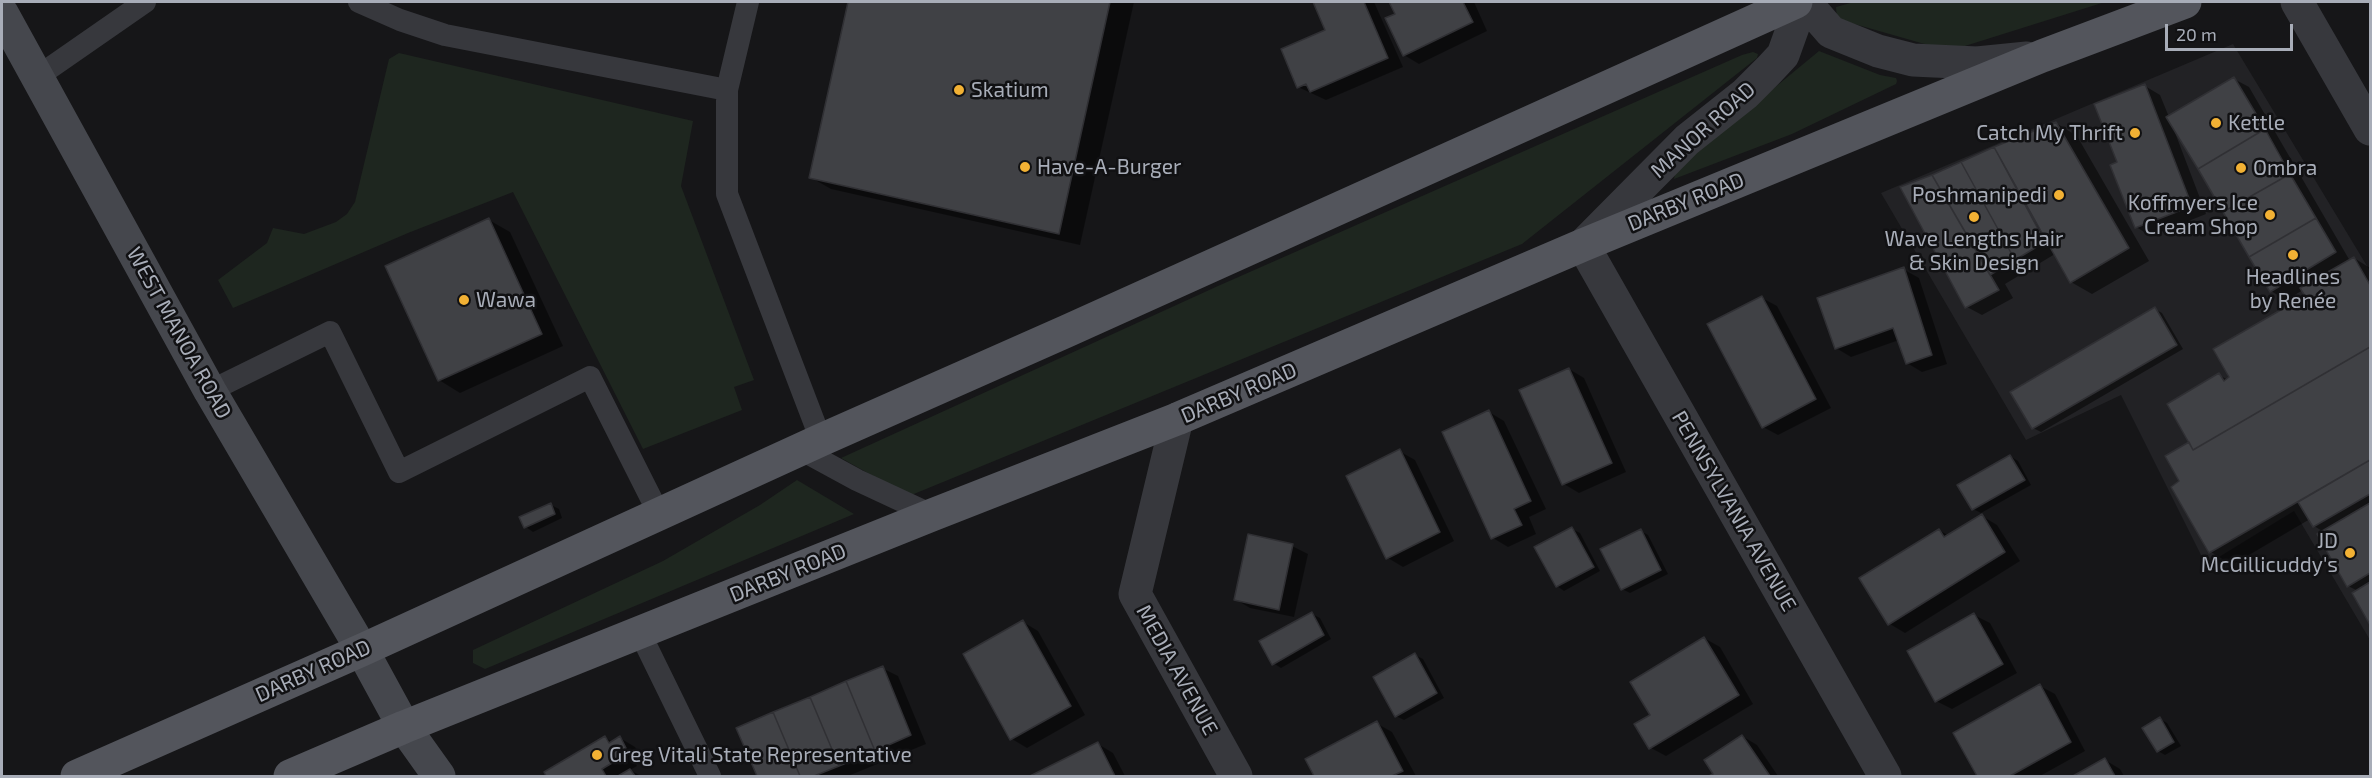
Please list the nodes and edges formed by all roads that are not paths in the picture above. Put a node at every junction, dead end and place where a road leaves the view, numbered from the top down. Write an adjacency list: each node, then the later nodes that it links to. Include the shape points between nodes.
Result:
1 (145, 2): 10 (lane)
2 (359, 2): 11 (lane, via 445,35)
3 (748, 2): 11 (lane)
4 (1796, 2): 16 (main road, DARBY ROAD)
5 (1804, 2): 9 (street, MANOR ROAD, via 1831,32 1913,60 1977,63); 13 (street, MANOR ROAD, via 1783,55 1745,94 1687,140)
6 (2185, 2): 9 (main road, DARBY ROAD)
7 (2297, 2): 12 (street)
8 (2, 13): 10 (main road, WEST MANOA ROAD)
9 (2042, 56): 13 (main road, DARBY ROAD)
10 (37, 78): 14 (main road, WEST MANOA ROAD)
11 (727, 90): 16 (lane, via 727,194)
12 (2370, 129)
13 (1583, 245): 15 (main road, DARBY ROAD); 27 (street, PENNSYLVANIA AVENUE)
14 (210, 391): 17 (lane, via 330,332 399,472 590,376); 20 (main road, WEST MANOA ROAD)
15 (1177, 419): 18 (main road, DARBY ROAD); 26 (street, MEDIA AVENUE, via 1135,594)
16 (810, 445): 17 (main road, DARBY ROAD); 18 (lane, via 856,480)
17 (659, 514): 20 (main road, DARBY ROAD)
18 (932, 515): 19 (main road, DARBY ROAD)
19 (640, 633): 21 (main road, DARBY ROAD); 25 (lane)
20 (362, 650): 21 (main road, WEST MANOA ROAD); 22 (main road, DARBY ROAD)
21 (404, 727): 23 (main road, DARBY ROAD); 24 (main road, WEST MANOA ROAD)
22 (77, 777)
23 (290, 777)
24 (439, 777)
25 (710, 777)
26 (1236, 777)
27 (1886, 777)

